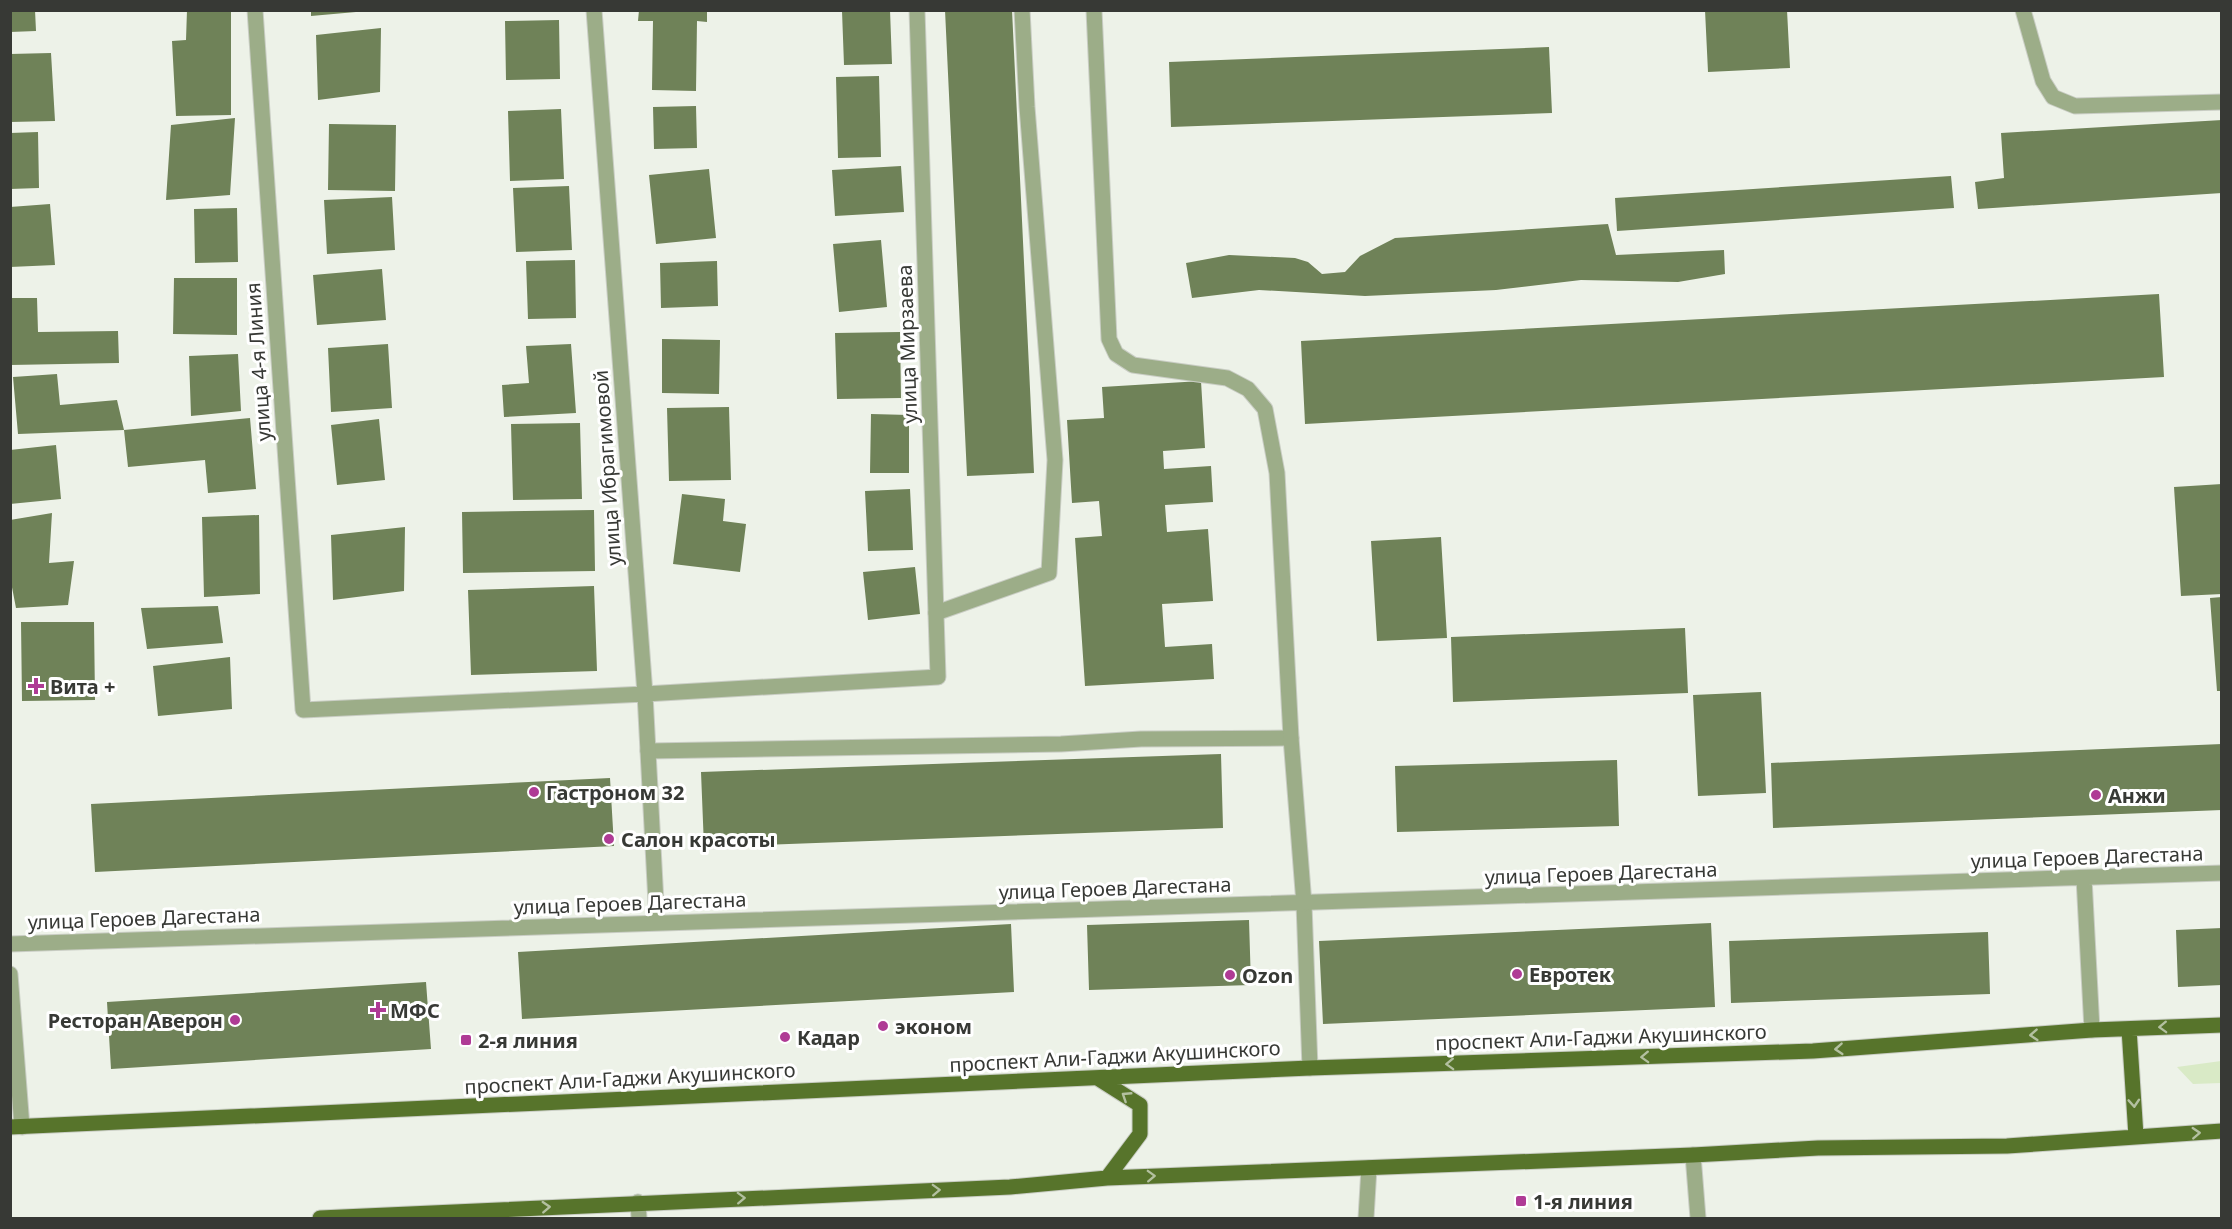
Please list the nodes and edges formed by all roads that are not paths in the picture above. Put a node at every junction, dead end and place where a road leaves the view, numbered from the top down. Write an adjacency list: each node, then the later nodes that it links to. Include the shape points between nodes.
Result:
1 (255, 10): 9 (street, улица 4-я Линия, via 303,710)
2 (594, 10): 9 (street, улица Ибрагимовой)
3 (918, 10): 8 (street, улица Мирзаева)
4 (1022, 10): 8 (street, via 1055,460 1049,573)
5 (1094, 10): 10 (street, via 1109,339 1116,354 1133,365 1227,378 1248,388 1265,410 1277,472)
6 (2023, 10): 7 (street, via 2043,81 2053,97 2075,106)
7 (2222, 102)
8 (936, 613): 9 (street, улица Мирзаева, via 938,676)
9 (645, 694): 11 (street, улица Ибрагимовой)
10 (1291, 738): 11 (street); 14 (street)
11 (648, 752): 15 (street, улица Ибрагимовой)
12 (2222, 873): 13 (street, улица Героев Дагестана)
13 (2084, 878): 14 (street, улица Героев Дагестана); 20 (street)
14 (1304, 904): 15 (street, улица Героев Дагестана); 21 (street)
15 (657, 922): 16 (street, улица Героев Дагестана)
16 (10, 944)
17 (10, 974): 23 (street)
18 (2222, 1025): 19 (main road, проспект Али-Гаджи Акушинского, one-way to 19)
19 (2129, 1029): 20 (main road, проспект Али-Гаджи Акушинского); 25 (main road, one-way to 25)
20 (2092, 1030): 21 (main road, проспект Али-Гаджи Акушинского, one-way to 21, via 1813,1051)
21 (1310, 1068): 22 (main road, проспект Али-Гаджи Акушинского)
22 (1100, 1079): 23 (main road, проспект Али-Гаджи Акушинского); 28 (main road, one-way to 22, via 1140,1134 1140,1106)
23 (16, 1127)
24 (2222, 1131): 25 (main road, one-way to 24)
25 (2136, 1136): 26 (main road, via 2007,1146 1818,1148)
26 (1693, 1155): 27 (main road); 34 (street)
27 (1369, 1168): 28 (main road, one-way to 27); 33 (street)
28 (1107, 1178): 29 (main road, one-way to 28, via 1010,1187)
29 (638, 1203): 31 (main road, one-way to 29); 32 (street)
30 (320, 1218): 31 (main road)
31 (339, 1218)
32 (639, 1218)
33 (1366, 1218)
34 (1698, 1218)

